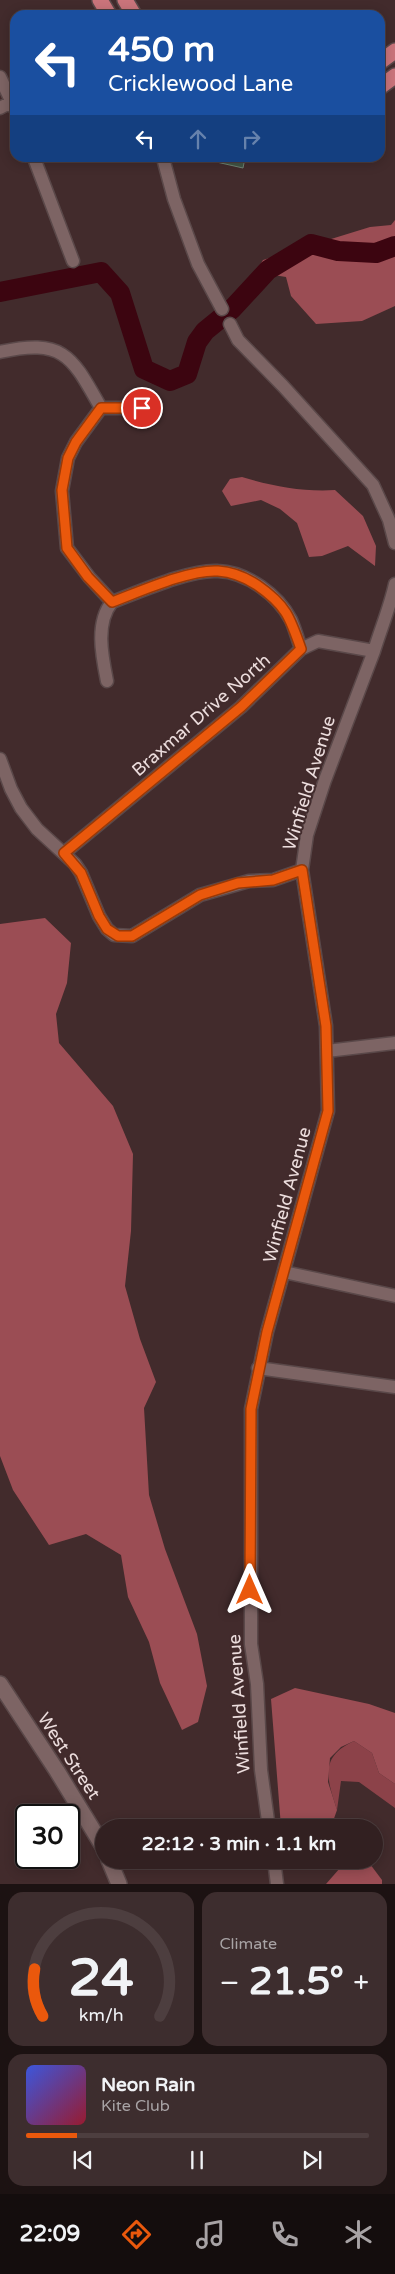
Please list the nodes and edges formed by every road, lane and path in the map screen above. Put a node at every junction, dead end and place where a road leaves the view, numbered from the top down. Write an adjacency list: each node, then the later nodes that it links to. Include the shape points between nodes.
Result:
1 (0, 77): 2 (street)
2 (10, 96)
3 (36, 162): 5 (street)
4 (164, 162): 6 (street, via 198,264)
5 (73, 261)
6 (222, 309)
7 (230, 324): 11 (street, via 238,340 373,485)
8 (0, 352): 9 (street, via 30,348 51,349 65,355 75,364)
9 (101, 408): 10 (street); 13 (street, via 68,458 62,490 67,548)
10 (142, 408)
11 (395, 542)
12 (395, 584): 15 (street, Winfield Avenue, via 390,609)
13 (112, 602): 14 (street, via 187,576 217,570 242,575 279,602 291,620); 16 (street, via 105,611 101,635)
14 (301, 649): 15 (street, Braxmar Drive North, via 318,642); 18 (street, Braxmar Drive North, via 241,707)
15 (374, 650): 19 (street, Winfield Avenue, via 325,780 307,835)
16 (107, 681)
17 (0, 759): 18 (street, via 21,808 37,829)
18 (64, 853): 19 (street, via 81,873 107,929 118,936 132,936 200,895 235,884 273,880)
19 (302, 870): 21 (street, Winfield Avenue)
20 (395, 1043): 21 (street)
21 (327, 1051): 22 (street, Winfield Avenue, via 328,1111)
22 (284, 1272): 23 (street); 24 (street, Winfield Avenue)
23 (395, 1296)
24 (258, 1368): 25 (street); 27 (street, Winfield Avenue, via 251,1409 251,1644)
25 (395, 1387)
26 (0, 1684): 28 (street, West Street)
27 (268, 1819)
28 (95, 1833)
29 (113, 1869): 31 (street)
30 (275, 1869): 32 (street)
31 (119, 1884)
32 (277, 1884)

